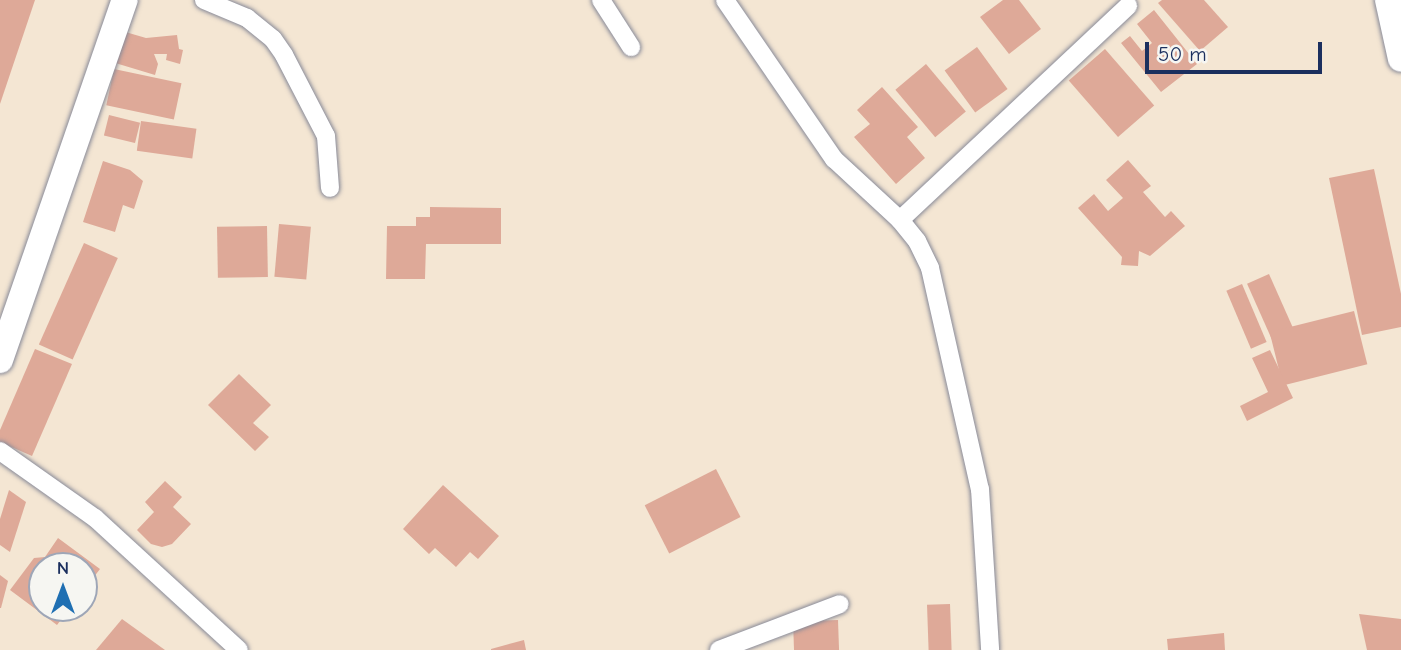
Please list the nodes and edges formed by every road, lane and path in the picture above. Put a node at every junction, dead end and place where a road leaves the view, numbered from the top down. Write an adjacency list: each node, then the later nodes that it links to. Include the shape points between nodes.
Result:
1 (125, 0): 11 (main road)
2 (204, 0): 9 (street, via 247,18 273,39 284,55 326,136)
3 (601, 0): 7 (street)
4 (725, 0): 10 (street, via 834,159)
5 (1388, 0): 8 (main road)
6 (1128, 6): 10 (street)
7 (631, 47)
8 (1401, 60)
9 (330, 188)
10 (900, 220): 16 (street, via 930,268 976,467)
11 (0, 360)
12 (0, 451): 14 (street, via 95,518)
13 (840, 604): 15 (street)
14 (239, 650)
15 (719, 650)
16 (990, 650)

